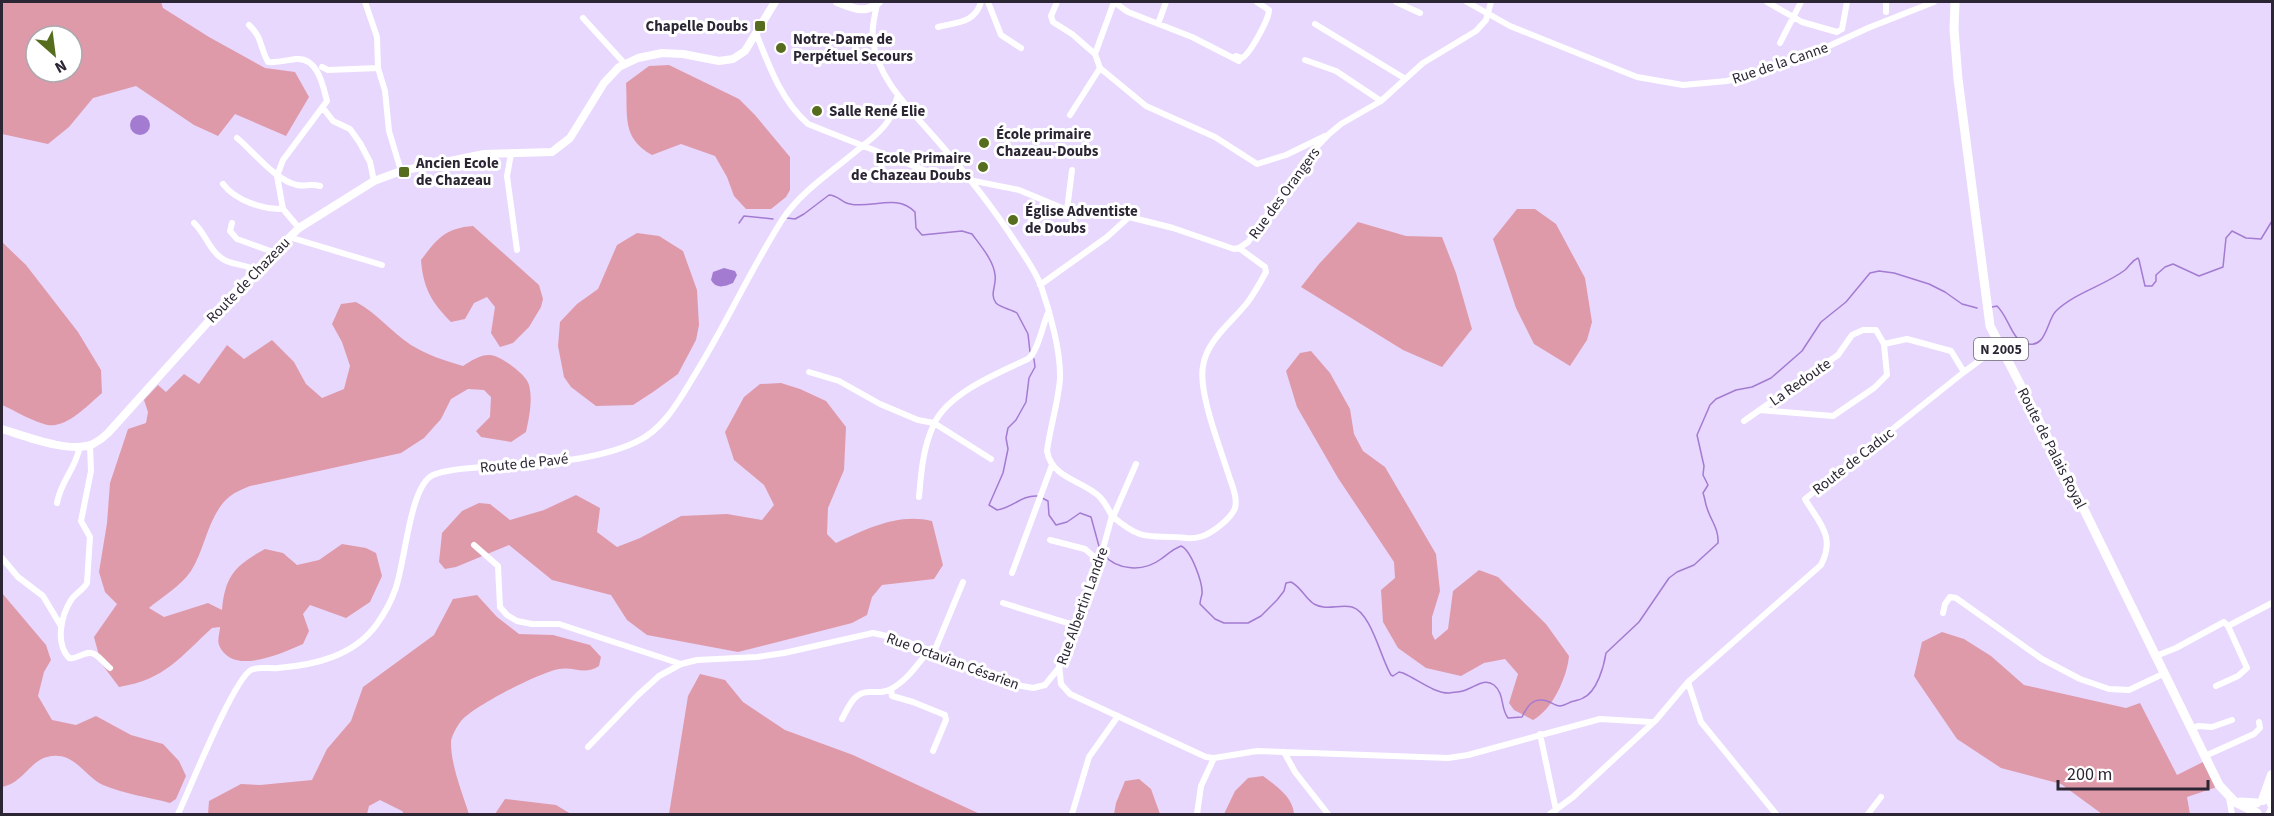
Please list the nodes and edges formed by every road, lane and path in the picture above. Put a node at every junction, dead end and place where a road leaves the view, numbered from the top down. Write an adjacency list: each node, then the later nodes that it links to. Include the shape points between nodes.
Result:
1 (364, 2): 38 (street, via 377,37)
2 (776, 2): 29 (main road, Route de Chazeau)
3 (837, 2): 4 (main road, via 861,10)
4 (878, 2): 41 (street, via 873,40 880,66)
5 (981, 2): 28 (street, via 973,17)
6 (988, 2): 32 (street, via 1001,34)
7 (1057, 2): 33 (street, via 1051,16 1053,22)
8 (1114, 2): 25 (street); 33 (street)
9 (1166, 2): 25 (street)
10 (1257, 2): 31 (street, via 1269,14 1248,54 1242,58)
11 (1396, 2): 21 (street)
12 (1467, 2): 22 (street, Rue de la Canne)
13 (1491, 2): 22 (street)
14 (1767, 2): 23 (street)
15 (1801, 2): 23 (street)
16 (1847, 2): 23 (street, via 1842,29 1837,32)
17 (1886, 2): 20 (street)
18 (1934, 2): 22 (street, Rue de la Canne, via 1770,69 1727,81 1683,84 1637,77 1510,26)
19 (1955, 2): 71 (main road, Route de Palais Royal / N 2005, via 1958,79 1985,299)
20 (1886, 12)
21 (1420, 13)
22 (1489, 13): 40 (street, Rue des Orangers, via 1476,31)
23 (1793, 17): 30 (street)
24 (583, 18): 36 (street)
25 (1158, 24): 35 (street)
26 (1315, 24): 40 (street)
27 (249, 25): 43 (street, via 262,40 268,62 300,58 310,63 325,92 327,101)
28 (938, 27)
29 (756, 33): 36 (main road, Route de Chazeau, via 745,51 728,61 662,53); 47 (street, via 776,83 796,114 808,124)
30 (1780, 43)
31 (1218, 47)
32 (1021, 48)
33 (1095, 54): 39 (street)
34 (1305, 60): 42 (street, via 1336,71)
35 (1239, 61)
36 (625, 64): 48 (main road, Route de Chazeau, via 609,77 562,146 546,153)
37 (322, 67): 38 (street)
38 (378, 68): 50 (street)
39 (1100, 68): 44 (street); 45 (street, via 1146,106 1215,137 1255,163 1286,155)
40 (1404, 78): 42 (street, Rue des Orangers)
41 (898, 95): 47 (street, Route de Pavé, via 887,123); 52 (street)
42 (1381, 101): 45 (street, Rue des Orangers)
43 (323, 108): 51 (street, via 283,160); 53 (street, via 333,122 350,129 360,143)
44 (1070, 115)
45 (1329, 134): 63 (street, Rue des Orangers, via 1248,242)
46 (237, 138): 51 (street)
47 (863, 146): 52 (street, via 912,166); 124 (street, Route de Pavé, via 788,213 687,388 666,419 648,436 563,461 441,473 427,479 411,517 396,589 376,624 360,642 338,656 295,667 257,668 247,674 213,734)
48 (511, 154): 50 (main road, Route de Chazeau, via 484,154); 64 (street, via 507,176)
49 (1072, 170): 57 (street)
50 (401, 171): 53 (main road, Route de Chazeau)
51 (278, 176): 55 (street, via 297,185); 56 (street)
52 (970, 180): 57 (street, via 1027,192); 68 (street, via 1006,228)
53 (374, 182): 61 (main road, Route de Chazeau)
54 (223, 184): 56 (street, via 235,196 270,209)
55 (320, 186)
56 (283, 209): 61 (street)
57 (1067, 210): 58 (street)
58 (1129, 217): 63 (street); 68 (street)
59 (194, 223): 67 (street, via 218,257)
60 (232, 223): 65 (street, via 230,231 237,239)
61 (299, 228): 62 (main road, Route de Chazeau)
62 (288, 237): 65 (main road, Route de Chazeau); 66 (street)
63 (1239, 248): 85 (street, via 1265,267 1266,273 1248,302 1213,342 1202,374 1234,493 1232,514 1202,538 1139,535)
64 (517, 250)
65 (273, 252): 67 (main road, Route de Chazeau)
66 (382, 266)
67 (255, 270): 78 (main road, Route de Chazeau, via 108,433)
68 (1040, 285): 69 (street)
69 (1048, 313): 76 (street, via 1034,354 962,393); 82 (street, via 1060,370 1047,451)
70 (1884, 344): 73 (street, via 1907,339 1951,351); 74 (street, La Redoute, via 1876,330 1852,335 1838,355); 74 (street, La Redoute, via 1887,375 1833,416)
71 (1999, 346): 73 (street, Route de Caduc); 99 (main road, Route de Palais Royal / N 2005)
72 (808, 372): 76 (street, via 839,381 880,404)
73 (1964, 372): 104 (street, Route de Caduc, via 1805,499 1826,532 1827,554 1821,565)
74 (1760, 410): 75 (street)
75 (1744, 421)
76 (934, 423): 80 (street); 83 (street)
77 (2, 429): 79 (main road)
78 (90, 445): 79 (main road); 97 (street, via 91,471 81,521 90,537 87,583 71,599)
79 (80, 446): 84 (street)
80 (991, 459)
81 (1136, 464): 85 (street, Rue Albertin Landre)
82 (1052, 465): 85 (street, via 1096,493); 90 (street)
83 (919, 497)
84 (57, 502)
85 (1112, 516): 89 (street, Rue Albertin Landre)
86 (1050, 540): 89 (street, via 1085,549)
87 (474, 545): 100 (street, via 498,566 500,607 517,621 559,624)
88 (2, 558): 97 (street, via 18,577 44,596)
89 (1100, 560): 96 (street, Rue Albertin Landre)
90 (1012, 573)
91 (963, 582): 98 (street)
92 (1003, 603): 96 (street)
93 (2272, 603): 95 (street)
94 (1942, 613): 103 (street, via 1947,599 1956,598 2042,659 2109,689 2129,690)
95 (2226, 624): 99 (street); 105 (street, via 2247,668)
96 (1074, 625): 102 (street, Rue Albertin Landre)
97 (61, 626): 101 (street, via 61,644 69,658 89,652)
98 (932, 651): 100 (street, Rue Octavian Césarien, via 873,633 784,653); 102 (street, Rue Octavian Césarien, via 1016,686 1045,685); 106 (street)
99 (2156, 656): 103 (main road, Route de Palais Royal / N 2005)
100 (681, 664): 114 (street, Rue Octavian Césarien, via 659,676)
101 (110, 668)
102 (1058, 669): 107 (street, Rue Albertin Landre, via 1066,690)
103 (2165, 673): 112 (main road, Route de Palais Royal / N 2005)
104 (1688, 682): 110 (street, Route de Caduc); 129 (street, via 1701,722)
105 (2216, 686)
106 (891, 689): 108 (street, via 860,693); 115 (street, via 892,696 945,715)
107 (1118, 716): 118 (street, Rue Albertin Landre); 125 (street, via 1089,757)
108 (842, 718)
109 (2232, 720): 112 (street)
110 (1651, 722): 113 (street, via 1600,719); 123 (street, Route de Caduc)
111 (2259, 722): 117 (street, via 2260,728 2254,734)
112 (2192, 729): 117 (main road, Route de Palais Royal / N 2005)
113 (1540, 734): 116 (street, via 1468,755 1438,759); 123 (street)
114 (588, 747)
115 (933, 751)
116 (1284, 752): 118 (street, via 1252,751); 127 (street)
117 (2205, 756): 121 (main road, Route de Palais Royal / N 2005)
118 (1214, 758): 126 (street, via 1201,786)
119 (2272, 775): 122 (highway)
120 (1881, 797): 130 (street)
121 (2229, 798): 122 (main road); 131 (street)
122 (2265, 806): 132 (main road)
123 (1556, 810): 128 (street, Route de Caduc)
124 (178, 814)
125 (1072, 814)
126 (1197, 814)
127 (1328, 814)
128 (1550, 814)
129 (1776, 814)
130 (1868, 814)
131 (2232, 814)
132 (2270, 814)

